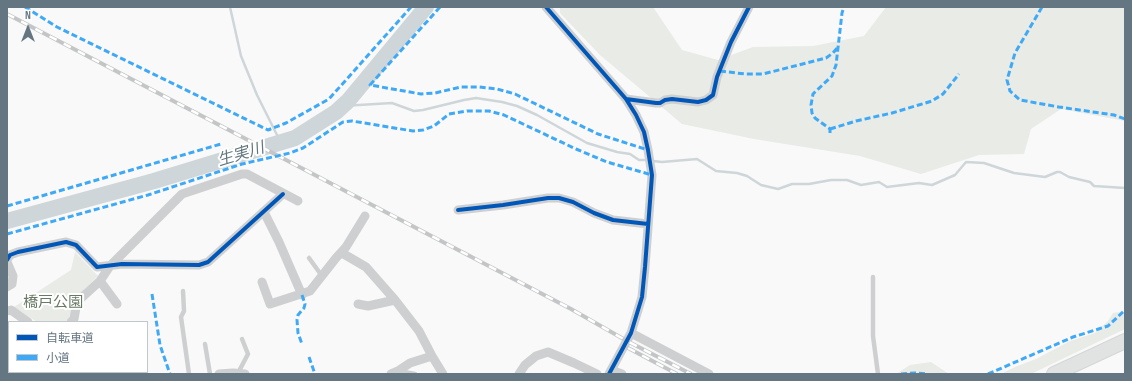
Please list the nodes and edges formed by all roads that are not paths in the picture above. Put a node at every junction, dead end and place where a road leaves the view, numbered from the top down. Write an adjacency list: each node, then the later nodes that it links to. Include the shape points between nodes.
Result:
1 (546, 7): 3 (street)
2 (749, 7): 3 (street, via 716,77 713,95 698,102 672,99 656,103)
3 (626, 99): 9 (street, via 644,132 648,150 652,175)
4 (283, 194): 5 (street); 7 (street); 13 (street, via 247,174 242,174 182,194)
5 (298, 201)
6 (458, 210): 9 (street, via 559,198 614,220)
7 (264, 212): 13 (street, via 203,264); 20 (street)
8 (365, 216): 10 (street)
9 (648, 224): 27 (street, via 642,297)
10 (342, 253): 14 (street); 21 (street, via 366,267)
11 (309, 258): 14 (lane)
12 (7, 261): 13 (street, via 10,255 18,252 66,242 76,245 97,267); 18 (street, via 13,276 12,284)
13 (110, 266): 16 (street)
14 (322, 276): 20 (street, via 310,291)
15 (873, 277): 44 (lane, via 873,336)
16 (100, 281): 22 (street); 26 (street, via 77,302)
17 (262, 282): 20 (street, via 270,304)
18 (7, 286)
19 (183, 291): 35 (lane, via 184,311 181,317)
20 (302, 295)
21 (395, 300): 23 (street, via 368,306); 31 (street, via 419,331)
22 (118, 304)
23 (358, 304)
24 (7, 311): 25 (street, via 12,310)
25 (27, 321)
26 (74, 321)
27 (631, 332): 32 (street); 43 (street)
28 (242, 339): 33 (lane, via 248,354)
29 (1125, 341): 45 (main road)
30 (205, 344): 36 (lane)
31 (432, 356): 34 (street, via 410,363); 39 (street)
32 (610, 372): 42 (street)
33 (237, 373): 37 (street)
34 (395, 373): 38 (lane)
35 (189, 374)
36 (210, 374)
37 (219, 374)
38 (415, 374)
39 (443, 374)
40 (519, 374): 41 (street, via 536,356 548,352)
41 (597, 374)
42 (622, 374)
43 (709, 374)
44 (878, 374)
45 (1054, 374)

